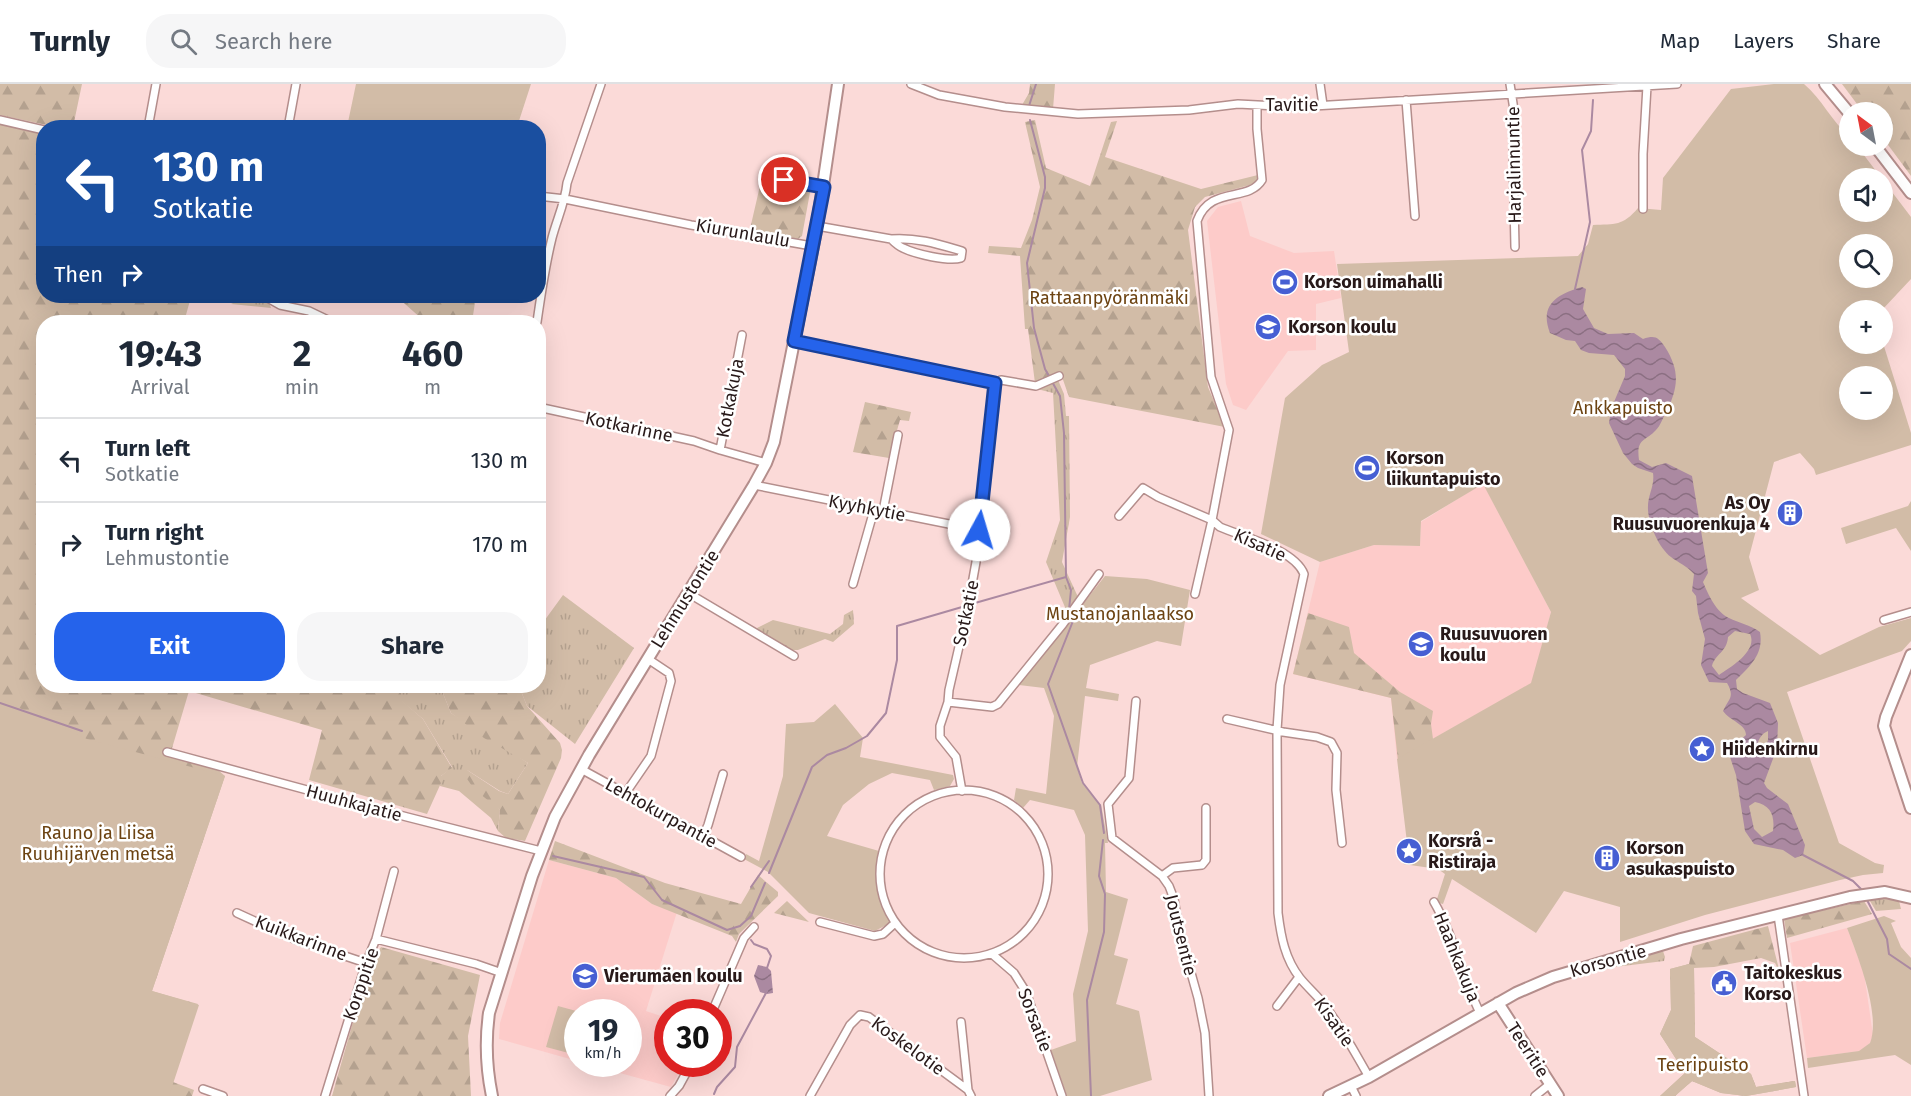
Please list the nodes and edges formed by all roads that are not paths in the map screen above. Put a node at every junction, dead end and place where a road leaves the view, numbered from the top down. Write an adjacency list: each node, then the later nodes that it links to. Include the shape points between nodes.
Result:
1 (156, 84): 17 (street)
2 (296, 84): 18 (street)
3 (601, 84): 25 (street)
4 (838, 84): 22 (main road, Lehmustontie)
5 (911, 84): 14 (street, Tavitie, via 939,95 1005,108 1077,114)
6 (1320, 84): 15 (street)
7 (1510, 84): 11 (street, Harjalinnuntie)
8 (1677, 84): 10 (street, Tavitie)
9 (1825, 84): 13 (main road)
10 (1647, 86): 11 (street, Tavitie); 26 (street)
11 (1512, 94): 12 (street, Tavitie); 31 (street, Harjalinnuntie)
12 (1406, 100): 15 (street, Tavitie); 27 (street)
13 (1840, 102)
14 (1257, 105): 15 (street, Tavitie); 47 (street, Kisatie, via 1262,180 1252,189 1213,201 1204,207 1197,221 1211,377 1229,430)
15 (1323, 105)
16 (0, 120): 19 (street)
17 (149, 120)
18 (289, 120)
19 (36, 128)
20 (1883, 156): 23 (main road)
21 (764, 176): 22 (street)
22 (824, 187): 28 (main road, Lehmustontie)
23 (1911, 193)
24 (546, 197): 25 (street, Kiurunlaulu)
25 (565, 199): 30 (street, Kiurunlaulu); 32 (street)
26 (1643, 209)
27 (1415, 216)
28 (817, 226): 29 (street); 30 (main road, Lehmustontie)
29 (891, 239): 29 (street, via 910,251 961,258 962,250 918,239)
30 (812, 246): 36 (main road, Lehmustontie)
31 (1515, 247)
32 (546, 260)
33 (276, 303): 34 (street)
34 (317, 315)
35 (742, 334): 41 (street, Kotkakuja)
36 (794, 341): 38 (street); 42 (main road, Lehmustontie)
37 (1059, 376): 38 (street, via 1036,386 1001,380)
38 (995, 383): 48 (street, Sotkatie)
39 (546, 409): 41 (street, Kotkarinne)
40 (898, 435): 45 (street)
41 (720, 450): 42 (street, Kotkakuja)
42 (766, 464): 43 (main road, Lehmustontie)
43 (754, 485): 44 (street, Kyyhkytie); 51 (main road, Lehmustontie)
44 (874, 510): 45 (street, Kyyhkytie); 50 (street)
45 (884, 511): 48 (street, Kyyhkytie)
46 (1119, 516): 47 (street, via 1143,488)
47 (1212, 520): 52 (street); 61 (street, Kisatie, via 1220,527 1286,554 1304,574 1282,669)
48 (979, 530): 59 (street, Sotkatie)
49 (1099, 574): 59 (street, via 998,704)
50 (853, 584)
51 (688, 593): 56 (street); 57 (main road, Lehmustontie)
52 (1195, 594)
53 (1911, 612): 54 (street)
54 (1884, 620)
55 (1911, 655): 68 (main road, via 1884,726)
56 (794, 656)
57 (648, 659): 63 (main road, Lehmustontie); 66 (street, via 669,674 671,681 651,756)
58 (1136, 701): 74 (street, Joutsentie, via 1129,778 1107,807 1110,831 1115,841)
59 (948, 702): 65 (street, Sotkatie, via 942,714 940,737 956,757)
60 (1227, 719): 61 (street)
61 (1277, 730): 70 (street, via 1317,737 1335,746); 86 (street, Kisatie, via 1278,913 1286,954)
62 (167, 752): 71 (street, Huuhkajatie)
63 (581, 769): 66 (street, Lehtokurpantie); 71 (main road, Lehmustontie)
64 (723, 774): 69 (street)
65 (962, 791): 80 (street, via 921,802 907,812 885,844 880,886); 83 (street, via 993,795 1013,804 1034,827 1048,862 1045,898 1037,916 1030,926)
66 (625, 794): 69 (street, Lehtokurpantie)
67 (1206, 808): 74 (street, via 1206,860 1202,866 1173,868)
68 (1911, 808)
69 (703, 836): 72 (street, Lehtokurpantie)
70 (1342, 843)
71 (541, 851): 85 (main road, Lehmustontie)
72 (741, 857)
73 (394, 871): 82 (street, Korppitie)
74 (1162, 876): 104 (street, Joutsentie, via 1174,899 1202,1017)
75 (1911, 898): 78 (main road, Korsontie, via 1875,893)
76 (1434, 902): 90 (street, Haahkakuja)
77 (237, 913): 84 (street, Kuikkarinne, via 294,939)
78 (1778, 915): 88 (main road, Korsontie, via 1553,976); 108 (street)
79 (820, 922): 80 (street, via 874,936 883,934)
80 (895, 923): 83 (street, via 907,936 936,954)
81 (754, 927): 87 (street, via 744,938)
82 (376, 939): 84 (street, Korppitie); 85 (street, Kuikkarinne)
83 (992, 954): 103 (street, Sorsatie, via 1014,973 1026,992)
84 (366, 963): 99 (street, Korppitie)
85 (501, 974): 100 (main road, Lehmustontie, via 486,1034 486,1067)
86 (1299, 977): 89 (street); 93 (street, Kisatie, via 1338,1023)
87 (718, 999)
88 (1498, 1003): 90 (main road, Korsontie); 94 (main road, Teeritie)
89 (1277, 1006)
90 (1480, 1013): 93 (main road, Korsontie)
91 (961, 1022): 97 (street)
92 (684, 1077): 101 (street)
93 (1369, 1077): 96 (main road, Korsontie)
94 (1551, 1084): 106 (street); 107 (main road, Teeritie)
95 (203, 1089): 98 (street)
96 (1353, 1091): 105 (main road, Korsontie)
97 (970, 1093): 102 (street, Koskelotie, via 869,1017 860,1015 850,1025)
98 (223, 1096)
99 (325, 1096)
100 (492, 1096)
101 (670, 1096)
102 (810, 1096)
103 (1062, 1096)
104 (1209, 1096)
105 (1329, 1096)
106 (1535, 1096)
107 (1558, 1096)
108 (1804, 1096)

